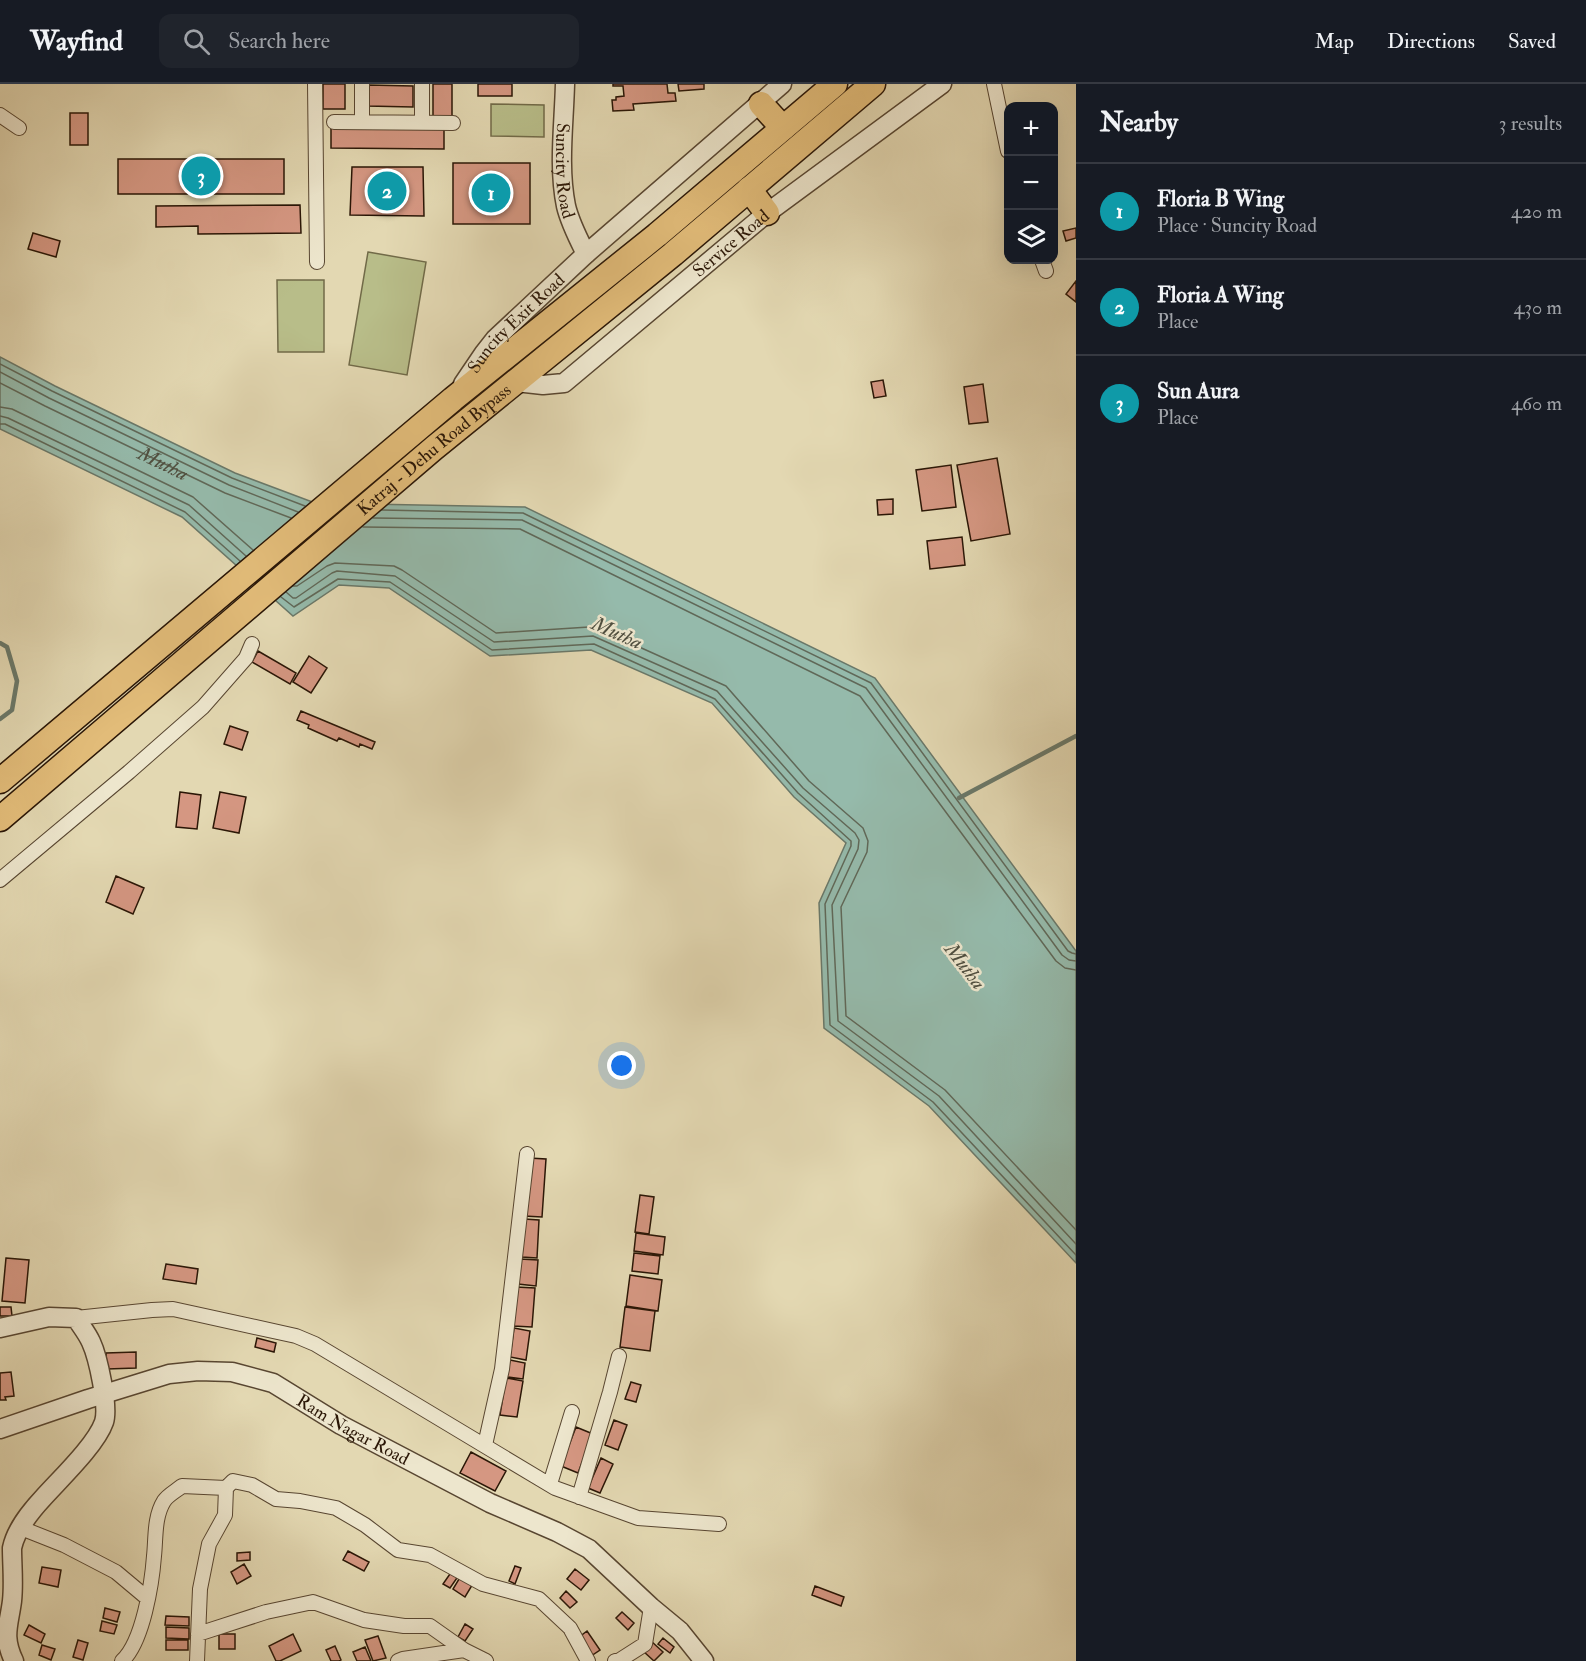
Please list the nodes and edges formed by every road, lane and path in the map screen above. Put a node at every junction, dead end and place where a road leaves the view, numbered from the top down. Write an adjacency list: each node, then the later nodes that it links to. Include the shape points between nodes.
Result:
1 (315, 84): 22 (street)
2 (362, 84): 13 (street)
3 (422, 84): 14 (street)
4 (565, 84): 21 (street, Suncity Road, via 562,170 566,204)
5 (782, 84): 10 (street)
6 (835, 84): 17 (highway, Katraj - Dehu Road Bypass)
7 (873, 84): 19 (highway, Katraj - Dehu Road Bypass)
8 (942, 84): 20 (street, Service Road)
9 (994, 84): 18 (street)
10 (761, 104): 17 (highway); 21 (street)
11 (0, 115): 16 (street)
12 (334, 122): 13 (street)
13 (362, 122): 14 (street)
14 (422, 122): 15 (street)
15 (453, 123)
16 (19, 128)
17 (783, 128): 24 (highway, Katraj - Dehu Road Bypass)
18 (1004, 132)
19 (749, 189): 20 (highway); 23 (highway, Katraj - Dehu Road Bypass)
20 (767, 213): 23 (street, Service Road, via 564,383)
21 (586, 254): 24 (street, Suncity Exit Road, via 495,339)
22 (317, 262)
23 (516, 382): 27 (highway, Katraj - Dehu Road Bypass)
24 (453, 399): 26 (highway, Katraj - Dehu Road Bypass)
25 (252, 644): 28 (street, via 246,658 203,707)
26 (0, 781)
27 (0, 819)
28 (0, 880)
29 (527, 1154): 36 (street, via 502,1369)
30 (76, 1318): 31 (street, via 50,1317); 33 (street, via 92,1344); 36 (street, via 173,1309 296,1336)
31 (0, 1328)
32 (620, 1356): 39 (street)
33 (105, 1394): 35 (street, Ram Nagar Road); 41 (street, via 104,1423 90,1446 30,1512); 43 (street, Ram Nagar Road, via 169,1374 198,1371 232,1372 273,1383 341,1425 490,1503 589,1549)
34 (572, 1413): 37 (street)
35 (0, 1429)
36 (485, 1445): 37 (street)
37 (550, 1484): 39 (street)
38 (226, 1488): 42 (street, via 182,1486 165,1500 158,1516); 45 (street, via 225,1515 209,1544 200,1589); 54 (street, via 233,1480 276,1498 336,1508 398,1550 430,1555 483,1584 539,1599 570,1628)
39 (579, 1497): 40 (street, via 638,1518)
40 (719, 1524)
41 (21, 1528): 42 (street, via 116,1572); 44 (street, via 12,1548 12,1601)
42 (147, 1598): 50 (street, via 141,1627)
43 (651, 1607): 48 (street, via 645,1644); 55 (street, Ram Nagar Road, via 680,1631)
44 (3, 1621): 46 (street)
45 (198, 1634): 47 (street, via 313,1602 364,1620 430,1626); 51 (street)
46 (3, 1646): 49 (street)
47 (464, 1650): 52 (street); 53 (street)
48 (625, 1659)
49 (14, 1661)
50 (122, 1661)
51 (196, 1661)
52 (398, 1661)
53 (486, 1661)
54 (588, 1661)
55 (704, 1661)

